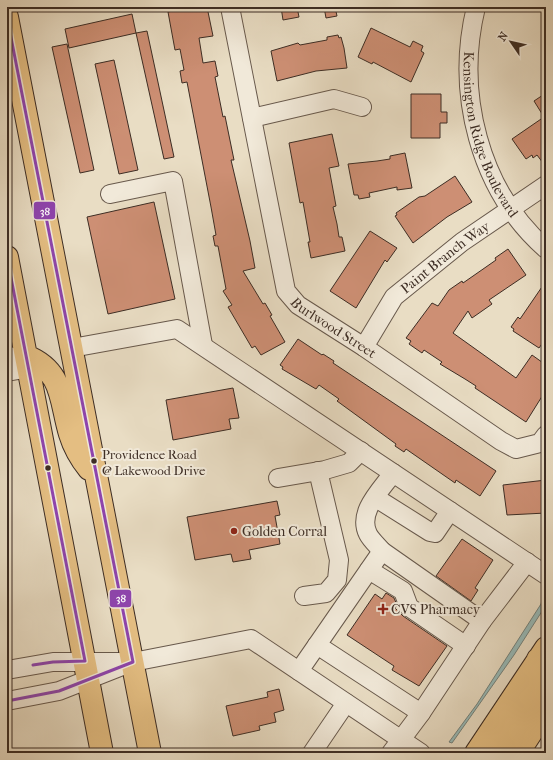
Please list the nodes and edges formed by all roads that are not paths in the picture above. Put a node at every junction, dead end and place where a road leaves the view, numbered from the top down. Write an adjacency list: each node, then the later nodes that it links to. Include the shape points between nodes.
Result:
1 (230, 7): 5 (street, Burlwood Street)
2 (476, 7): 8 (street, Kensington Ridge Boulevard, via 469,58 471,110 485,160)
3 (7, 17): 13 (main road)
4 (362, 107): 5 (street, via 334,99)
5 (252, 118): 12 (street, Burlwood Street, via 286,291 298,304)
6 (546, 186): 8 (street, Paint Branch Way)
7 (110, 194): 11 (street, via 174,181)
8 (512, 209): 9 (street, Kensington Ridge Boulevard, via 531,235); 12 (street, Paint Branch Way, via 462,242 394,297)
9 (546, 249)
10 (7, 257): 14 (main road)
11 (203, 345): 13 (street, via 177,329); 17 (street)
12 (364, 347): 16 (street, Burlwood Street, via 516,449 540,443)
13 (72, 348): 21 (main road)
14 (20, 361): 15 (street); 21 (main road, via 42,364 56,382 62,394 73,441); 35 (main road)
15 (7, 372)
16 (546, 435)
17 (361, 451): 18 (street, via 349,463); 19 (street)
18 (318, 471): 20 (street); 28 (street, via 339,560 337,580 326,593)
19 (393, 473): 22 (street); 23 (street)
20 (278, 478)
21 (97, 480): 33 (main road)
22 (376, 498): 23 (street, via 435,534); 24 (street, via 365,515 364,524 368,535)
23 (450, 511): 25 (street)
24 (382, 551): 26 (street); 29 (street)
25 (527, 562): 27 (street); 29 (street)
26 (369, 570): 30 (street); 31 (street, via 403,591 409,607)
27 (546, 575)
28 (304, 596)
29 (482, 621): 31 (street)
30 (316, 645): 36 (street); 40 (street)
31 (466, 646): 40 (street)
32 (542, 654): 46 (main road); 47 (main road, via 542,685)
33 (133, 662): 35 (street); 36 (street, via 251,639); 43 (main road)
34 (7, 670): 35 (street, via 53,662)
35 (87, 670): 37 (street, via 59,691); 42 (main road)
36 (299, 671): 38 (street)
37 (7, 701)
38 (346, 703): 41 (street); 44 (street)
39 (546, 710): 48 (main road)
40 (422, 713): 41 (street)
41 (396, 746): 45 (street)
42 (102, 753)
43 (150, 753)
44 (312, 753)
45 (421, 753)
46 (476, 753)
47 (498, 753)
48 (518, 753)

